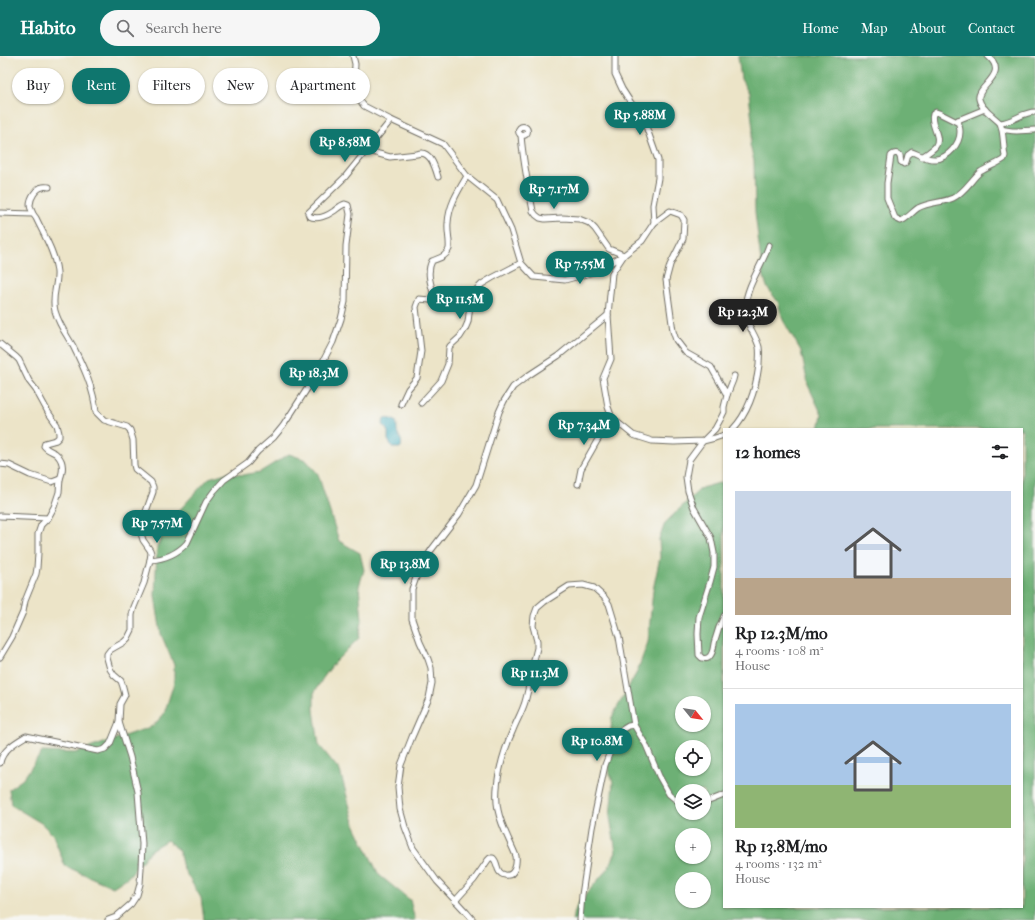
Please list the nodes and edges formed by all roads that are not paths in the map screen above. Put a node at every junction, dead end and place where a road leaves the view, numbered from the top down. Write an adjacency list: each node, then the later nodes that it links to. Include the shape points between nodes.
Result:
1 (353, 56): 6 (street, via 354,84 358,98 364,106)
2 (615, 56): 19 (street, via 615,74 642,115 658,160 653,205)
3 (988, 56): 4 (street, via 994,62 995,72 979,96)
4 (985, 109): 7 (street); 8 (street)
5 (1035, 112): 8 (street)
6 (391, 120): 12 (street); 14 (street, via 443,144)
7 (958, 120): 13 (street, via 960,132 955,147 943,158); 13 (street, via 957,122 936,112 933,114 932,122 938,140 934,149)
8 (1000, 123): 9 (street)
9 (1002, 129): 10 (street, via 1017,132); 13 (street, via 1006,156 1004,159 982,171 954,198 930,203 904,220 898,220 887,198 891,156 898,154 904,164 908,154 912,152)
10 (1035, 130)
11 (521, 135): 21 (street, via 525,171 536,215 545,219 579,219 589,223 609,249)
12 (366, 150): 15 (street, via 390,157 425,154 432,160); 38 (street, via 345,177 308,213 314,218 323,216 345,204 348,205 350,214 346,246 345,302 333,342 316,375 274,437 214,491 206,502 187,543 175,554)
13 (922, 157)
14 (467, 176): 22 (street, via 497,200 511,230); 28 (street, via 454,197 449,217 450,249 445,256 432,261 430,267 429,277 434,298 419,299 417,302 421,351 417,378)
15 (438, 177)
16 (49, 187): 18 (street, via 43,186 35,191 30,205)
17 (0, 213): 18 (street)
18 (33, 214): 38 (street, via 50,247 56,267 53,298 55,312 90,386 96,412 104,420 130,430 135,469 151,482 153,487 140,530 151,553)
19 (654, 223): 21 (street, via 642,241); 26 (street, via 670,210 681,215 684,220 683,239 670,265 666,280 673,331 676,340 686,352 711,367)
20 (769, 245): 30 (street, via 748,291 745,309 747,321 759,346 758,370 748,406)
21 (624, 255): 22 (street, via 594,272 565,280 534,277); 23 (street, via 612,273)
22 (521, 263): 27 (street, via 477,289 465,329 449,348 448,364 441,382)
23 (608, 315): 29 (street, via 611,360 603,378); 47 (street, via 558,356 513,387 499,412 476,485 459,514 419,569 412,589 412,618 431,668 432,683 429,698 401,765 398,787 400,809 413,848 437,881)
24 (0, 344): 34 (street, via 19,360 57,425 58,437 44,446 60,458 64,468)
25 (734, 376): 26 (street)
26 (726, 394): 32 (street, via 724,412 715,429)
27 (421, 403)
28 (401, 404)
29 (612, 418): 32 (street, via 633,435 652,441); 35 (street, via 581,469)
30 (734, 428)
31 (723, 435): 32 (street)
32 (703, 441): 39 (street, via 689,460 686,477 694,508 711,538 714,553 714,567 699,617 699,655 702,658 708,658 711,654)
33 (0, 464): 34 (street, via 52,482)
34 (60, 479): 37 (street, via 56,500)
35 (578, 484)
36 (0, 516): 37 (street)
37 (48, 518): 40 (street, via 41,525 38,534 36,574 27,594 23,612)
38 (150, 560): 41 (street, via 134,607 132,630 124,642 107,654 110,669 121,681 125,695 120,704)
39 (723, 618)
40 (0, 657)
41 (119, 722): 43 (street, via 110,744 105,749 98,751 26,736 6,751); 48 (street, via 138,792 141,868 138,895 131,904)
42 (634, 725): 45 (street, via 659,776); 47 (street, via 619,637 609,604 594,588 583,585 570,586 537,608 534,626 537,648 525,701 502,760 498,812 516,856 515,867 512,873 504,875 497,869 496,860 490,858); 50 (street, via 620,731 605,765 592,828)
43 (0, 762)
44 (723, 795): 46 (street)
45 (675, 800)
46 (711, 800)
47 (456, 901): 49 (street)
48 (108, 920)
49 (473, 920)
50 (580, 920)

